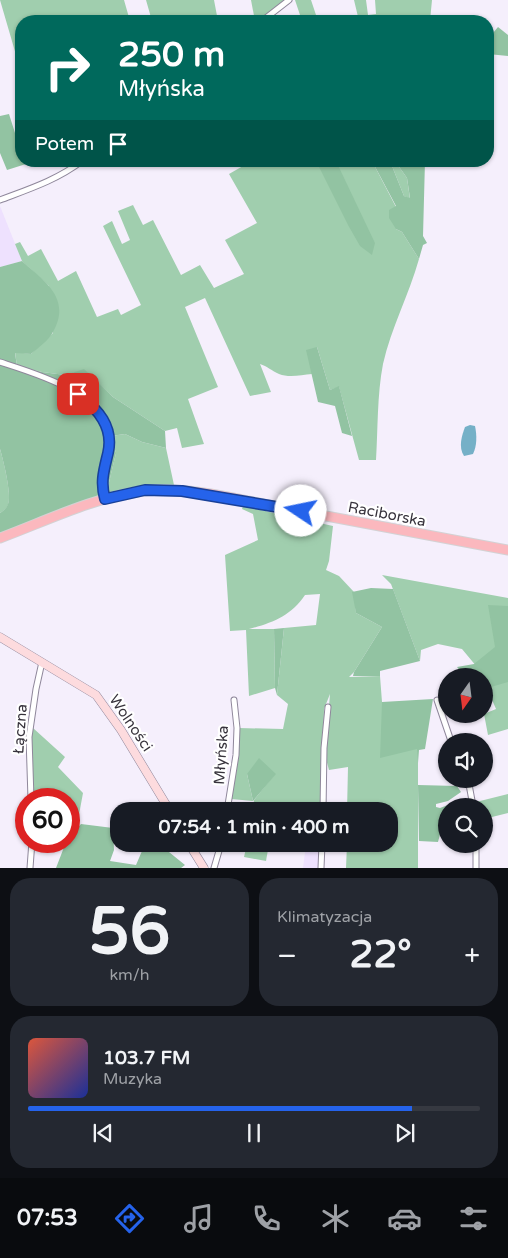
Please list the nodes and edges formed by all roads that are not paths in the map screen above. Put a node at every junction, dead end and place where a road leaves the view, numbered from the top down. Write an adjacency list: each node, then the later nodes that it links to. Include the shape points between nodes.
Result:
1 (289, 0): 2 (street)
2 (270, 15)
3 (74, 167): 4 (street, via 54,179)
4 (0, 200)
5 (0, 362): 6 (street, via 78,394 99,413 109,434 108,454 102,473)
6 (105, 499): 7 (main road, Raciborska); 8 (main road, Raciborska, via 145,490 199,493)
7 (0, 538)
8 (508, 550)
9 (0, 637): 10 (street, Wolności)
10 (42, 662): 15 (street, Łączna, via 30,737); 16 (street, Wolności, via 96,695)
11 (234, 700): 17 (street, Młyńska, via 236,755)
12 (437, 700): 14 (street)
13 (328, 706): 18 (street)
14 (447, 733)
15 (31, 788)
16 (165, 802)
17 (228, 802)
18 (323, 802)
19 (194, 852): 25 (street)
20 (219, 852): 26 (street)
21 (322, 852): 27 (street)
22 (31, 853): 24 (street)
23 (476, 853): 28 (street)
24 (30, 868)
25 (204, 868)
26 (214, 868)
27 (321, 868)
28 (476, 868)

